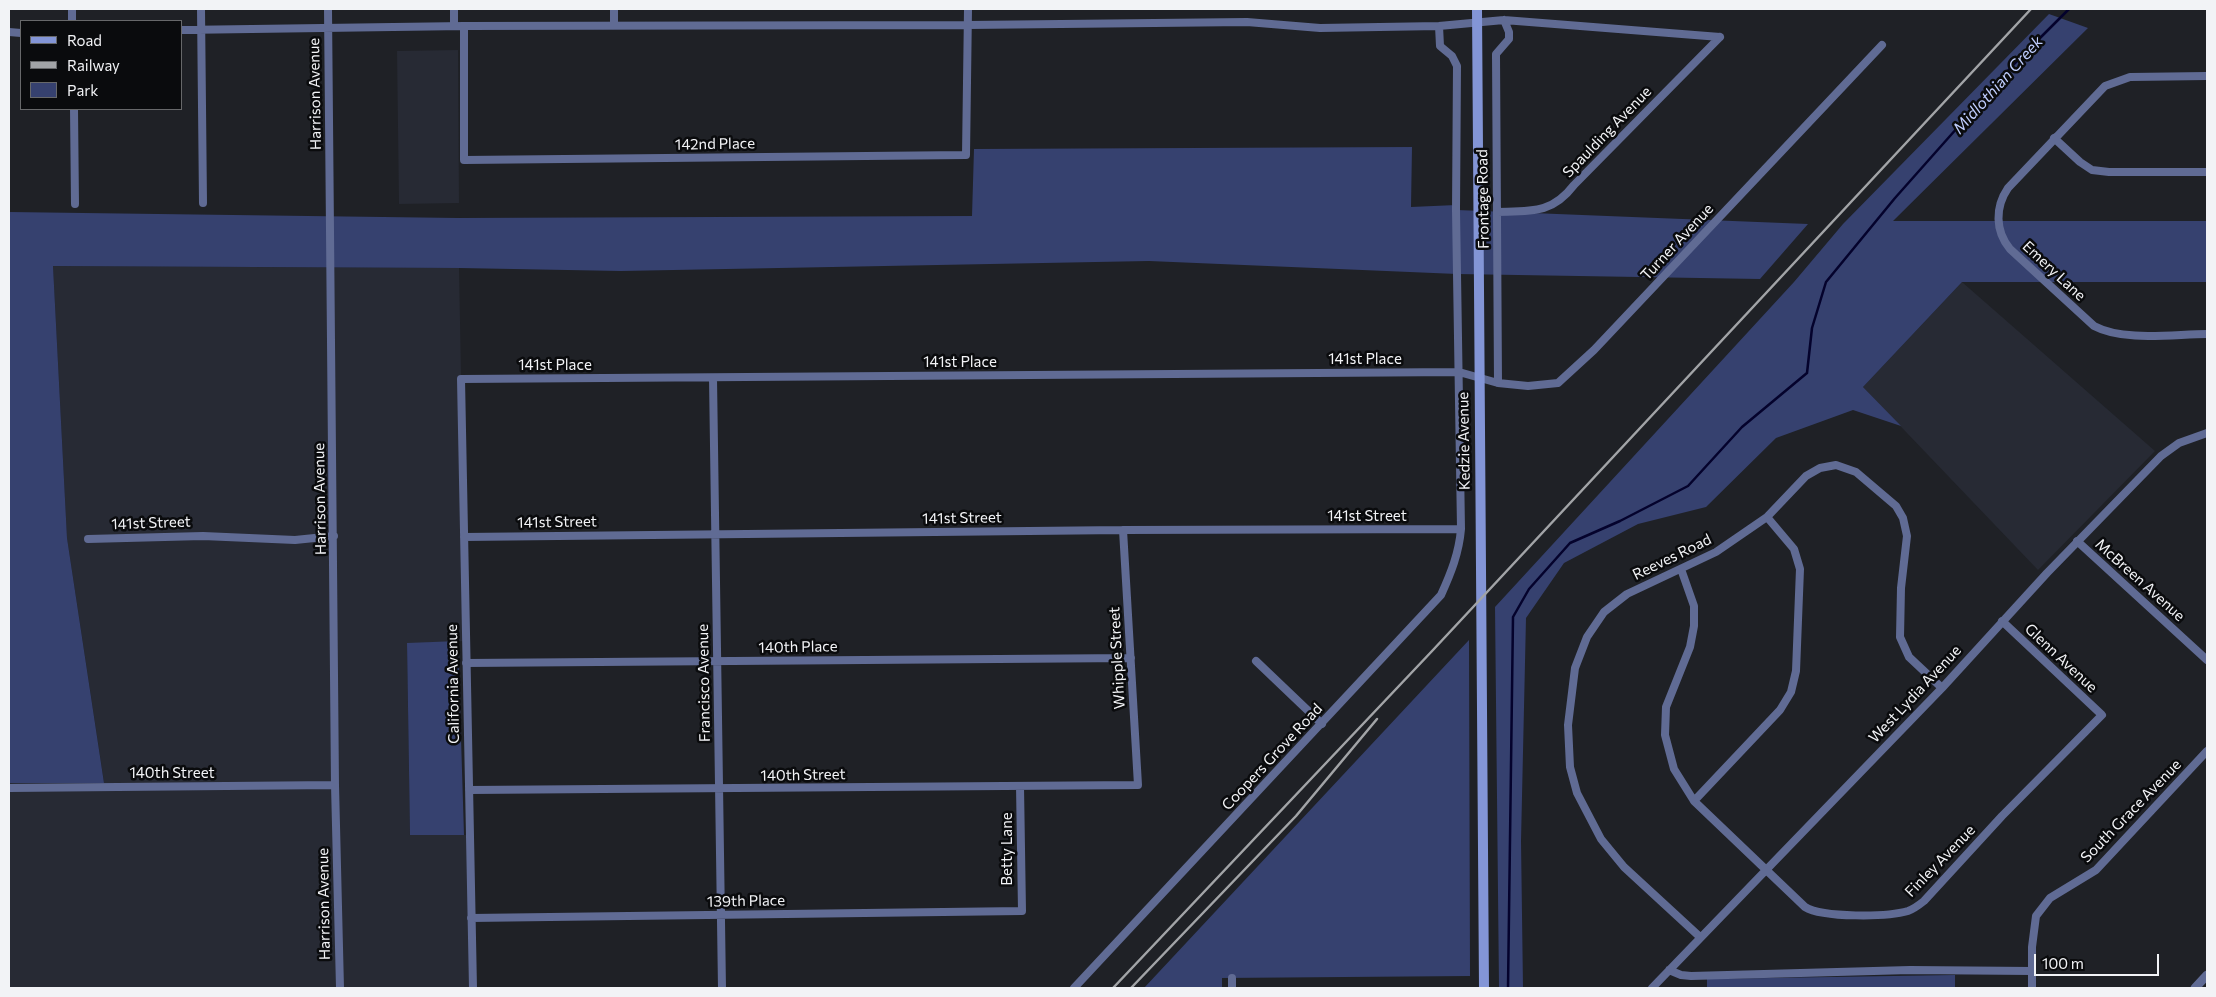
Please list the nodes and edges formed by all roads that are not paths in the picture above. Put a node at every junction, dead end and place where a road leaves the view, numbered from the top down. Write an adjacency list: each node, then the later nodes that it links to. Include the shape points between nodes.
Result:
1 (201, 9): 16 (street)
2 (328, 9): 14 (street, Harrison Avenue)
3 (454, 9): 10 (street)
4 (614, 9): 12 (street)
5 (968, 9): 9 (street)
6 (1477, 9): 8 (main road, Kedzie Avenue)
7 (1504, 20): 8 (street); 24 (street, Frontage Road, via 1509,39 1496,54); 24 (street, Spaulding Avenue, via 1720,37 1565,197 1542,210)
8 (1478, 21): 13 (street); 71 (main road, Kedzie Avenue)
9 (968, 25): 11 (street, 142nd Place, via 966,155 464,160); 12 (street); 13 (street, via 1247,22 1320,28)
10 (454, 26): 11 (street); 14 (street)
11 (464, 26): 12 (street)
12 (614, 26)
13 (1439, 26): 26 (street, Coopers Grove Road, via 1440,46 1452,56 1457,66)
14 (328, 29): 16 (street); 35 (street, Harrison Avenue)
15 (182, 30): 16 (street)
16 (202, 30): 22 (street)
17 (1882, 45): 29 (street, Turner Avenue, via 1594,350 1558,382 1528,386)
18 (2207, 76): 20 (street, Emery Lane, via 2130,77 2114,81 2100,90)
19 (74, 110): 23 (street)
20 (2054, 138): 21 (street, via 2092,170); 25 (street, Emery Lane, via 2003,195 1999,227 2006,244 2087,320 2102,330 2127,335)
21 (2207, 172)
22 (203, 202)
23 (75, 204)
24 (1498, 212): 29 (street, Frontage Road)
25 (2207, 334)
26 (1458, 372): 27 (street, 141st Place); 29 (street, Turner Avenue); 32 (street, Coopers Grove Road)
27 (714, 378): 28 (street, 141st Place); 34 (street, Francisco Avenue)
28 (461, 379): 36 (street, California Avenue)
29 (1498, 383)
30 (2207, 433): 38 (street, West Lydia Avenue, via 2178,443 2161,456)
31 (1767, 517): 39 (street, Reeves Road, via 1716,552); 46 (street, Reeves Road, via 1806,476 1820,468 1836,465 1856,472 1896,506 1907,536 1900,637 1908,657); 56 (street, via 1794,549 1800,569 1795,678 1780,710)
32 (1461, 529): 33 (street, 141st Street); 48 (street, Coopers Grove Road, via 1455,565 1441,595)
33 (1123, 530): 34 (street, 141st Street); 41 (street, Whipple Street)
34 (716, 534): 36 (street, 141st Street); 44 (street, Francisco Avenue)
35 (334, 536): 37 (street, 141st Street, via 295,540 203,536); 50 (street, Harrison Avenue)
36 (464, 537): 45 (street, California Avenue)
37 (88, 539)
38 (2077, 541): 40 (street, West Lydia Avenue); 42 (street, McBreen Avenue)
39 (1682, 569): 56 (street, Finley Avenue, via 1694,606 1694,626 1690,647 1666,707 1664,735 1674,769); 61 (street, Reeves Road, via 1627,594 1604,612 1587,637 1575,668 1568,725 1570,767 1577,793 1601,839 1624,867)
40 (2002, 620): 46 (street, West Lydia Avenue); 47 (street, Glenn Avenue)
41 (1131, 658): 44 (street, 140th Place); 51 (street, Whipple Street)
42 (2207, 660)
43 (1256, 661): 48 (street)
44 (718, 662): 45 (street, 140th Place); 55 (street, Francisco Avenue)
45 (466, 663): 54 (street, California Avenue)
46 (1942, 688): 57 (street, West Lydia Avenue)
47 (2102, 715): 57 (street, Finley Avenue, via 1913,909 1891,914 1816,912)
48 (1322, 724): 69 (street, Coopers Grove Road)
49 (2207, 751): 63 (street, South Grace Avenue, via 2096,870 2050,898 2036,916)
50 (335, 785): 53 (street, 140th Street); 66 (street, Harrison Avenue)
51 (1138, 785): 52 (street, 140th Street)
52 (1020, 786): 55 (street, 140th Street); 58 (street, Betty Lane)
53 (9, 788)
54 (469, 790): 55 (street, 140th Street); 60 (street, California Avenue)
55 (719, 790): 59 (street, Francisco Avenue)
56 (1694, 801): 57 (street, Finley Avenue)
57 (1766, 870): 61 (street, West Lydia Avenue)
58 (1022, 911): 59 (street, 139th Place)
59 (722, 915): 60 (street, 139th Place); 68 (street, Francisco Avenue)
60 (471, 918): 67 (street, California Avenue)
61 (1700, 937): 62 (street, West Lydia Avenue)
62 (1669, 970): 63 (street, via 1691,976 1910,970); 72 (street, West Lydia Avenue)
63 (2032, 971): 73 (street, South Grace Avenue)
64 (2207, 975): 74 (street)
65 (1232, 978): 70 (street)
66 (340, 988)
67 (473, 988)
68 (722, 988)
69 (1074, 988)
70 (1232, 988)
71 (1484, 988)
72 (1652, 988)
73 (2032, 988)
74 (2195, 988)

